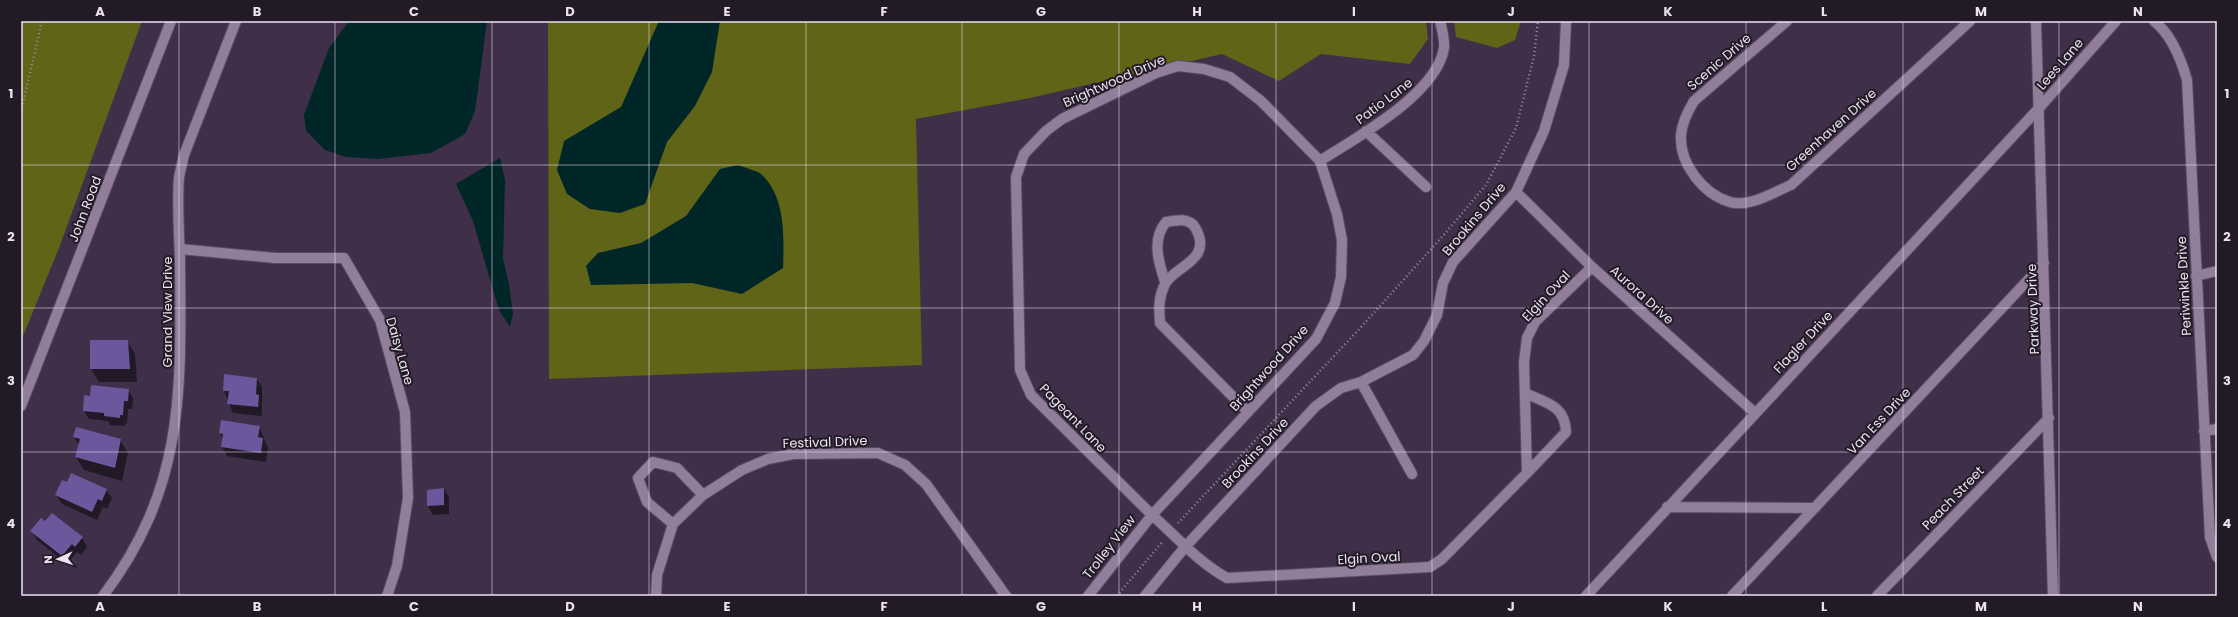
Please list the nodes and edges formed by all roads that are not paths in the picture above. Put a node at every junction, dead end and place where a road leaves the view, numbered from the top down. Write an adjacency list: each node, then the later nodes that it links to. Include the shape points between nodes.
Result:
1 (172, 21): 25 (street, John Road)
2 (236, 21): 17 (street, Grand View Drive, via 181,163 178,189)
3 (1440, 21): 11 (street, Patio Lane, via 1444,48 1435,73 1419,92)
4 (1787, 21): 14 (street, Scenic Drive, via 1694,101 1685,116 1681,135 1684,157)
5 (1970, 21): 14 (street, Greenhaven Drive, via 1791,185 1755,201 1731,203 1710,191)
6 (2036, 21): 10 (street, Parkway Drive)
7 (2116, 21): 10 (street, Lees Lane)
8 (2154, 21): 21 (street, Periwinkle Drive, via 2169,36 2183,65 2186,80)
9 (1567, 22): 16 (street, Brookins Drive, via 1564,65 1544,131)
10 (2040, 107): 18 (street, Parkway Drive); 27 (street, Flagler Drive)
11 (1366, 131): 12 (street, Patio Lane); 15 (street)
12 (1320, 161): 13 (street, Brightwood Drive, via 1261,101 1230,77 1204,69 1178,66 1156,73 1062,119 1046,131 1024,154); 26 (street, Brightwood Drive, via 1337,214 1342,240 1341,277 1335,303 1316,339)
13 (1016, 177): 36 (street, Pageant Lane, via 1020,370 1031,395)
14 (1694, 177)
15 (1426, 187)
16 (1516, 192): 19 (street, Aurora Drive); 23 (street, Brookins Drive, via 1453,262 1443,283 1437,315 1424,341 1413,355)
17 (180, 249): 40 (street, Grand View Drive, via 181,378 171,453 164,479 137,543 126,564); 41 (street, Daisy Lane, via 275,258 344,258 380,320 404,412 408,498 397,566)
18 (2044, 263): 28 (street, Parkway Drive); 35 (street, Van Ess Drive)
19 (1592, 268): 24 (street, Elgin Oval, via 1535,322 1527,338); 27 (street, Aurora Drive)
20 (2217, 271): 21 (street)
21 (2196, 276): 30 (street, Periwinkle Drive)
22 (1165, 282): 22 (street, via 1196,256 1200,242 1196,228 1188,221 1166,222 1158,236 1159,261); 26 (street, via 1159,300 1160,323)
23 (1361, 382): 32 (street); 38 (street, Brookins Drive, via 1341,388 1316,406)
24 (1525, 393): 31 (street, Elgin Oval); 31 (street, Elgin Oval, via 1558,408 1565,420 1566,432)
25 (23, 400)
26 (1248, 412): 36 (street, Brightwood Drive)
27 (1754, 413): 34 (street, Flagler Drive)
28 (2049, 418): 48 (street, Peach Street); 49 (street, Parkway Drive)
29 (2217, 429): 30 (street)
30 (2204, 431): 39 (street, Periwinkle Drive, via 2210,537)
31 (1527, 473): 38 (street, Elgin Oval, via 1442,559 1430,567 1227,578 1212,570)
32 (1412, 474)
33 (703, 495): 37 (street, Festival Drive); 37 (street, via 677,468 653,462 638,478 647,502); 43 (street, Festival Drive, via 742,470 768,459 794,454 878,454 905,465 926,484)
34 (1667, 507): 35 (street); 46 (street, Flagler Drive)
35 (1815, 508): 47 (street, Van Ess Drive)
36 (1152, 515): 38 (street, Pageant Lane); 44 (street, Trolley View)
37 (673, 524): 42 (street, Festival Drive, via 657,575)
38 (1185, 547): 45 (street, Brookins Drive)
39 (2217, 557)
40 (102, 596)
41 (387, 596)
42 (656, 596)
43 (1006, 596)
44 (1088, 596)
45 (1145, 596)
46 (1586, 596)
47 (1732, 596)
48 (1877, 596)
49 (2053, 596)

